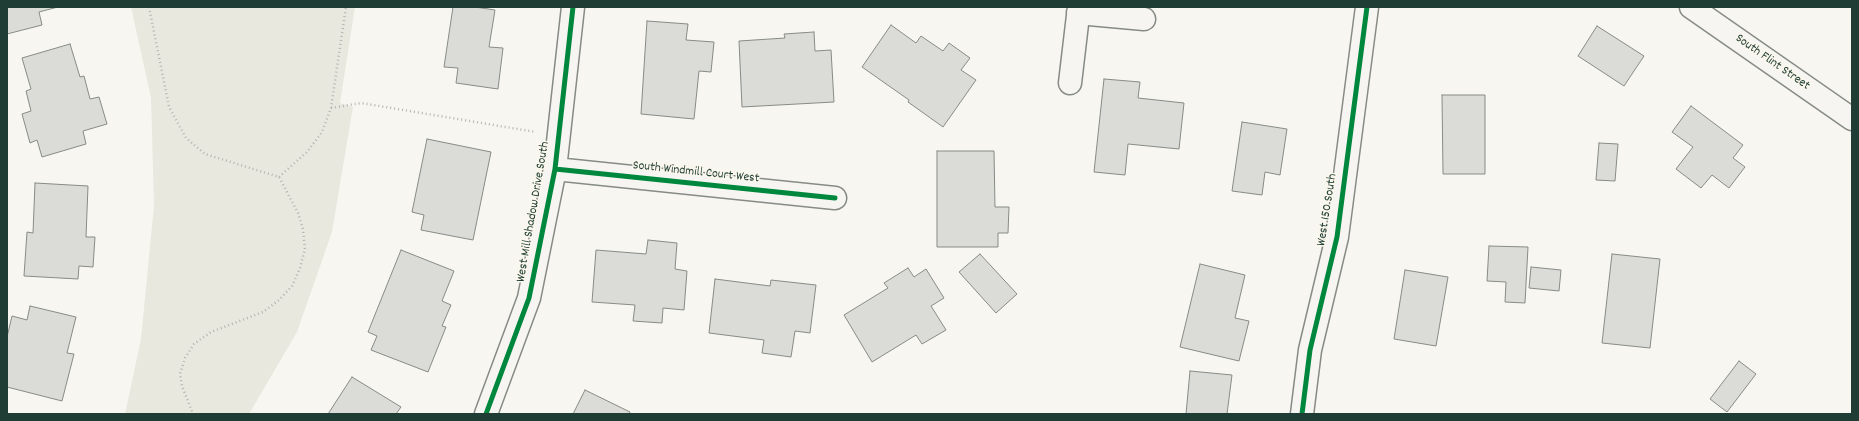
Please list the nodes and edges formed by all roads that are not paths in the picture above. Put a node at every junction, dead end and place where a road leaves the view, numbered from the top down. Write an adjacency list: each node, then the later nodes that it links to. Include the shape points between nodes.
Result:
1 (573, 7): 8 (street, West Mill Shadow Drive South)
2 (1367, 7): 11 (street, West 150 South, via 1337,237 1310,350)
3 (1691, 7): 7 (street, South Flint Street)
4 (1079, 10): 5 (street); 6 (street)
5 (1144, 19)
6 (1070, 83)
7 (1852, 119)
8 (556, 169): 9 (street, South Windmill Court West); 10 (street, West Mill Shadow Drive South, via 529,298)
9 (835, 198)
10 (486, 414)
11 (1302, 414)

